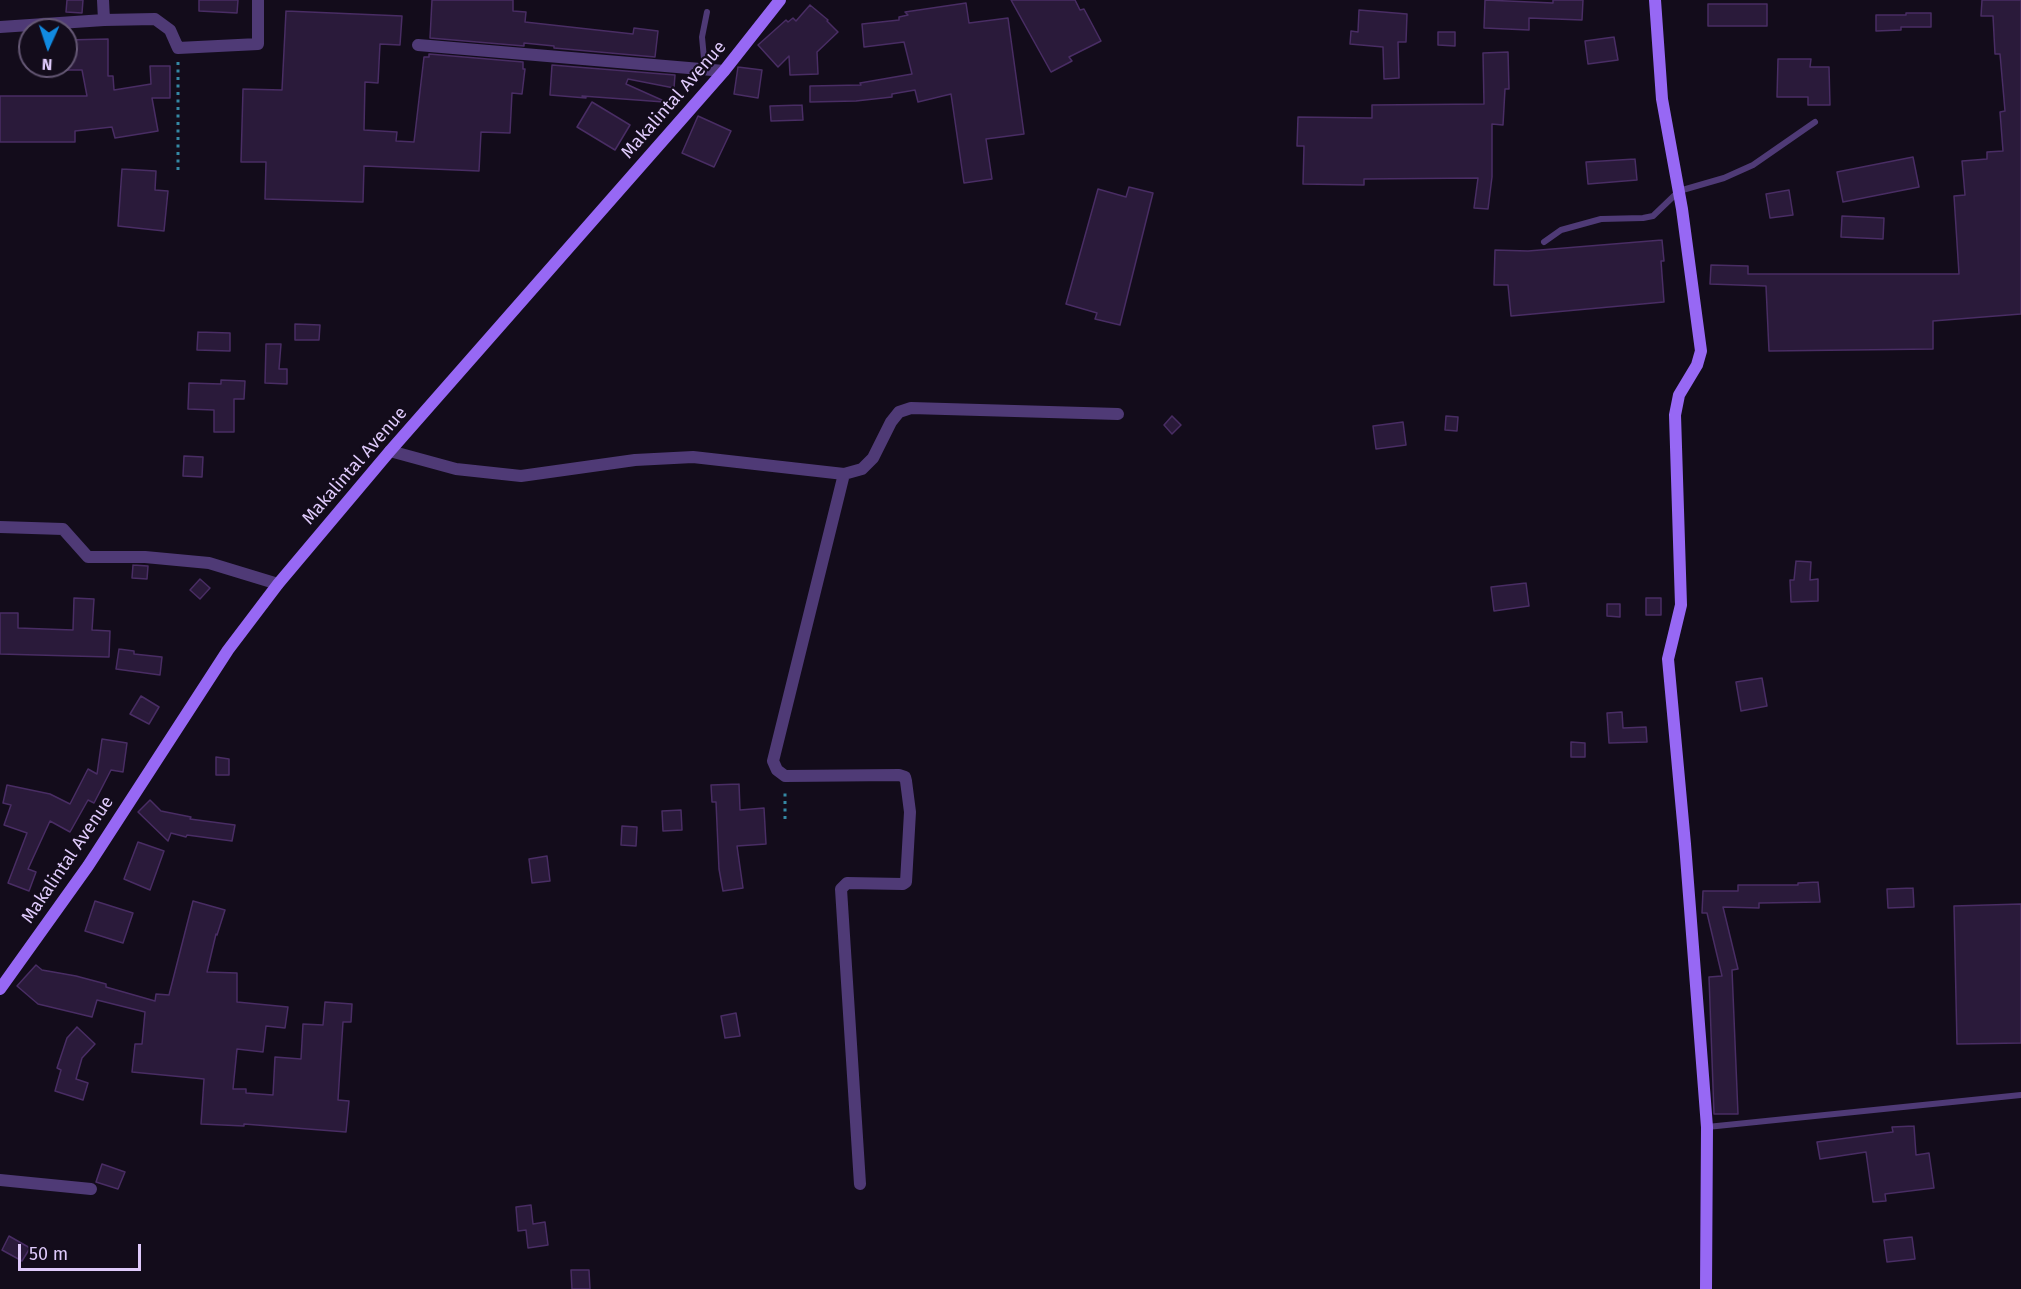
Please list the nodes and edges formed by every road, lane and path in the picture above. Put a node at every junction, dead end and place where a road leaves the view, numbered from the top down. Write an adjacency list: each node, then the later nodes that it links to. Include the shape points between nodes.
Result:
1 (103, 0): 6 (street)
2 (258, 0): 9 (street, via 258,44)
3 (780, 0): 11 (street, Makalintal Avenue)
4 (1655, 0): 14 (street, via 1662,99)
5 (707, 12): 10 (lane, via 702,37)
6 (104, 20): 7 (street); 9 (street, via 155,20 170,30)
7 (0, 27)
8 (418, 45): 10 (street)
9 (178, 48): 13 (path)
10 (705, 69): 11 (street)
11 (724, 71): 17 (street, Makalintal Avenue)
12 (1815, 122): 14 (lane, via 1753,165)
13 (178, 172)
14 (1679, 191): 15 (lane, via 1653,216 1601,219 1561,230); 25 (street, via 1701,351 1679,395 1675,415 1681,605 1668,659)
15 (1544, 242)
16 (1118, 414): 18 (street, via 911,408 899,412 873,458 862,469)
17 (390, 451): 18 (street, via 456,469 521,476 635,460 693,457); 20 (street, Makalintal Avenue)
18 (844, 474): 21 (street, via 773,761)
19 (0, 527): 20 (street, via 63,529 88,556 209,563)
20 (278, 584): 23 (street, Makalintal Avenue, via 228,650 88,866)
21 (785, 776): 22 (path); 27 (street, via 899,775 906,781 910,812 906,882 847,883 841,889)
22 (784, 819)
23 (0, 989)
24 (2021, 1095): 25 (lane)
25 (1707, 1127): 29 (street)
26 (0, 1180): 28 (street)
27 (860, 1184)
28 (91, 1189)
29 (1707, 1289)

